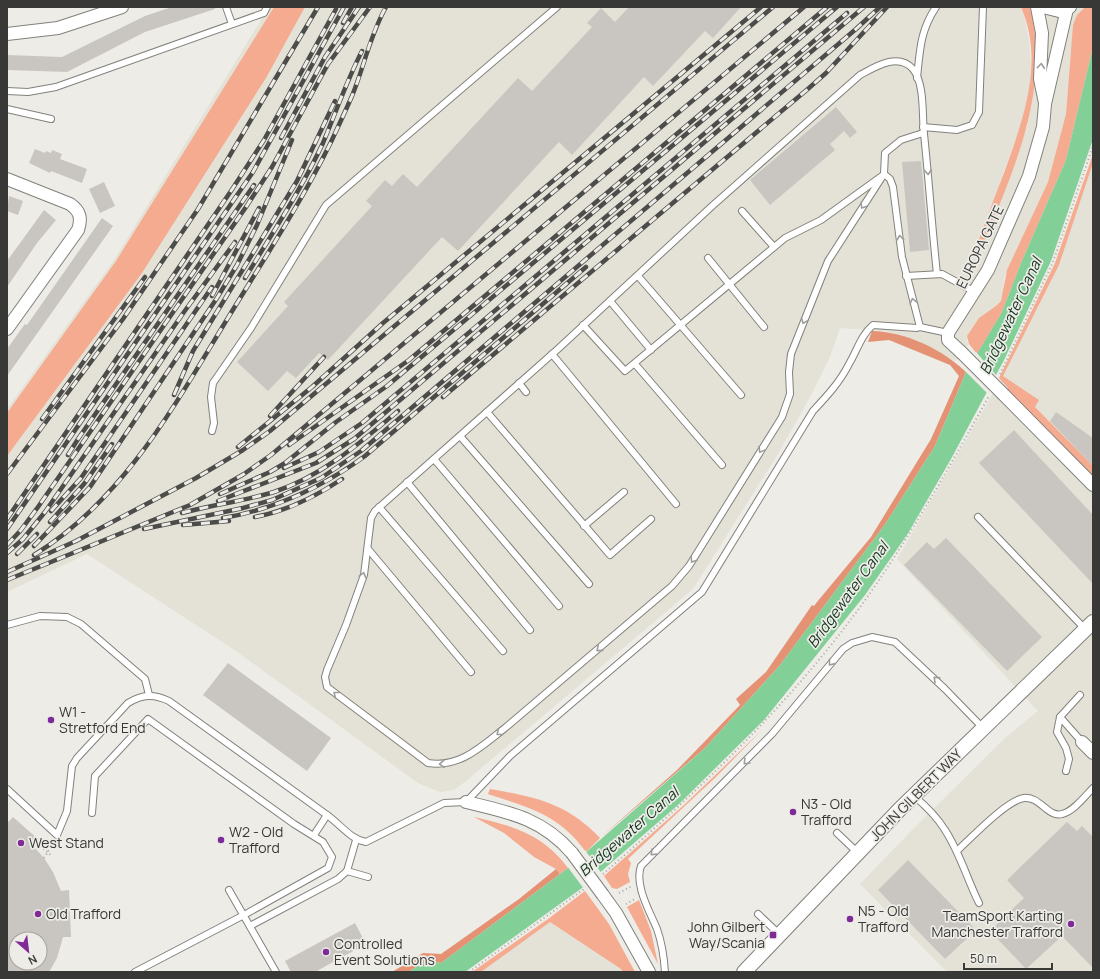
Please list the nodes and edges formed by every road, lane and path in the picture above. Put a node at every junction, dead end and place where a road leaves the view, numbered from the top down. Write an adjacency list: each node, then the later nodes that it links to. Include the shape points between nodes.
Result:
1 (122, 7): 11 (street, via 58,28)
2 (226, 7): 10 (lane)
3 (267, 7): 10 (lane, via 264,13)
4 (557, 7): 45 (lane, via 326,205 251,328 213,383)
5 (936, 7): 12 (lane, via 927,21 921,39)
6 (983, 7): 17 (lane, via 980,112 972,126 957,130)
7 (1037, 7): 14 (street, EUROPA GATE, one-way to 7, via 1040,79 1042,33)
8 (1043, 7): 9 (street, via 1051,10)
9 (1068, 8): 14 (street, EUROPA GATE)
10 (232, 24): 13 (lane, via 56,87 28,92)
11 (7, 34)
12 (917, 78): 17 (lane); 25 (lane, via 912,68 901,62 883,62 860,75)
13 (7, 91)
14 (1046, 104): 28 (street, EUROPA GATE, via 1043,127 1029,176 988,270)
15 (7, 109): 16 (lane)
16 (51, 119)
17 (923, 130): 19 (lane, via 892,146 885,153); 24 (lane, one-way to 24)
18 (1093, 146): 39 (path, via 1053,262)
19 (884, 174): 22 (lane, via 821,220 796,231); 26 (lane, one-way to 19, via 893,187 890,179); 57 (lane, one-way to 57, via 828,261 790,354 790,394 782,417 689,566 661,596 580,665 478,750 456,761 447,764 428,763 327,687 327,670 364,574)
20 (7, 179): 34 (street, via 70,204 77,208 80,216 78,230)
21 (742, 211): 22 (lane)
22 (774, 247): 27 (lane)
23 (708, 258): 27 (lane)
24 (937, 274): 26 (lane); 28 (lane, via 948,276)
25 (638, 276): 29 (lane); 31 (lane)
26 (906, 276): 33 (lane, one-way to 26)
27 (730, 284): 31 (lane); 32 (lane)
28 (975, 292): 35 (street, EUROPA GATE)
29 (610, 301): 30 (lane); 36 (lane)
30 (584, 325): 37 (lane); 38 (lane, via 626,371)
31 (681, 325): 36 (lane); 42 (lane)
32 (764, 327)
33 (920, 327): 35 (lane); 75 (lane, via 872,325 864,332 849,366 813,411 702,592 510,756)
34 (7, 329)
35 (948, 333): 50 (street, bridge, via 948,340)
36 (651, 350): 38 (lane)
37 (552, 354): 40 (lane); 52 (lane)
38 (635, 364): 48 (lane)
39 (999, 378)
40 (519, 383): 41 (lane); 44 (lane)
41 (526, 392)
42 (741, 395)
43 (990, 395): 89 (path, via 909,536 867,597 818,659 766,721 723,766)
44 (487, 412): 46 (lane); 56 (lane)
45 (212, 432)
46 (460, 436): 47 (lane); 58 (lane)
47 (434, 459): 49 (lane); 59 (lane)
48 (722, 465)
49 (407, 482): 53 (lane); 62 (lane)
50 (1093, 485)
51 (624, 492): 56 (lane)
52 (676, 504)
53 (379, 507): 57 (lane, via 371,518); 63 (lane)
54 (978, 517): 61 (lane)
55 (651, 519): 56 (lane, via 610,555)
56 (584, 526)
57 (368, 549): 64 (lane)
58 (589, 584)
59 (559, 606)
60 (7, 625): 65 (lane, via 40,616 67,617 81,624 145,679)
61 (1089, 626): 68 (street, JOHN GILBERT WAY)
62 (530, 630)
63 (503, 651)
64 (471, 672)
65 (149, 694): 77 (lane, via 169,701); 80 (lane, via 128,703 77,758 72,766 67,811)
66 (1080, 695): 67 (lane)
67 (1060, 717): 69 (lane); 71 (lane, via 1057,732 1069,759)
68 (983, 728): 74 (street, JOHN GILBERT WAY); 106 (lane, one-way to 106, via 895,642 872,637 852,643 843,649 772,734 641,866 639,878 646,905 657,928)
69 (1082, 742): 70 (street)
70 (1093, 753)
71 (1066, 771)
72 (1093, 788): 83 (lane, via 1062,814 1054,814 1035,798 1024,798 1011,803)
73 (7, 789): 80 (lane)
74 (914, 796): 83 (lane, via 931,811); 85 (street, JOHN GILBERT WAY)
75 (466, 802): 81 (lane, via 444,803 366,842); 105 (street, bridge, via 534,822 553,833 572,853 616,913)
76 (92, 813): 79 (lane, via 95,776 148,719 294,824)
77 (327, 815): 79 (lane); 81 (lane)
78 (837, 833): 85 (lane)
79 (314, 835): 99 (lane, via 323,842 332,857 328,868)
80 (57, 836): 84 (path)
81 (356, 840): 88 (lane)
82 (37, 844): 84 (path)
83 (957, 851): 96 (lane, via 967,880)
84 (47, 852): 86 (path); 87 (path)
85 (858, 853): 101 (street, JOHN GILBERT WAY)
86 (52, 856)
87 (44, 858)
88 (348, 871): 90 (lane); 100 (lane, via 338,879)
89 (603, 874)
90 (368, 877)
91 (632, 886): 94 (path)
92 (584, 889): 104 (path)
93 (229, 890): 99 (lane)
94 (619, 893)
95 (637, 897): 97 (path)
96 (979, 903)
97 (626, 904)
98 (758, 914): 101 (lane)
99 (244, 915): 100 (lane); 102 (lane)
100 (250, 926): 103 (lane)
101 (779, 934): 107 (street, JOHN GILBERT WAY)
102 (135, 972)
103 (276, 972)
104 (469, 972)
105 (649, 972)
106 (665, 972)
107 (744, 972)

